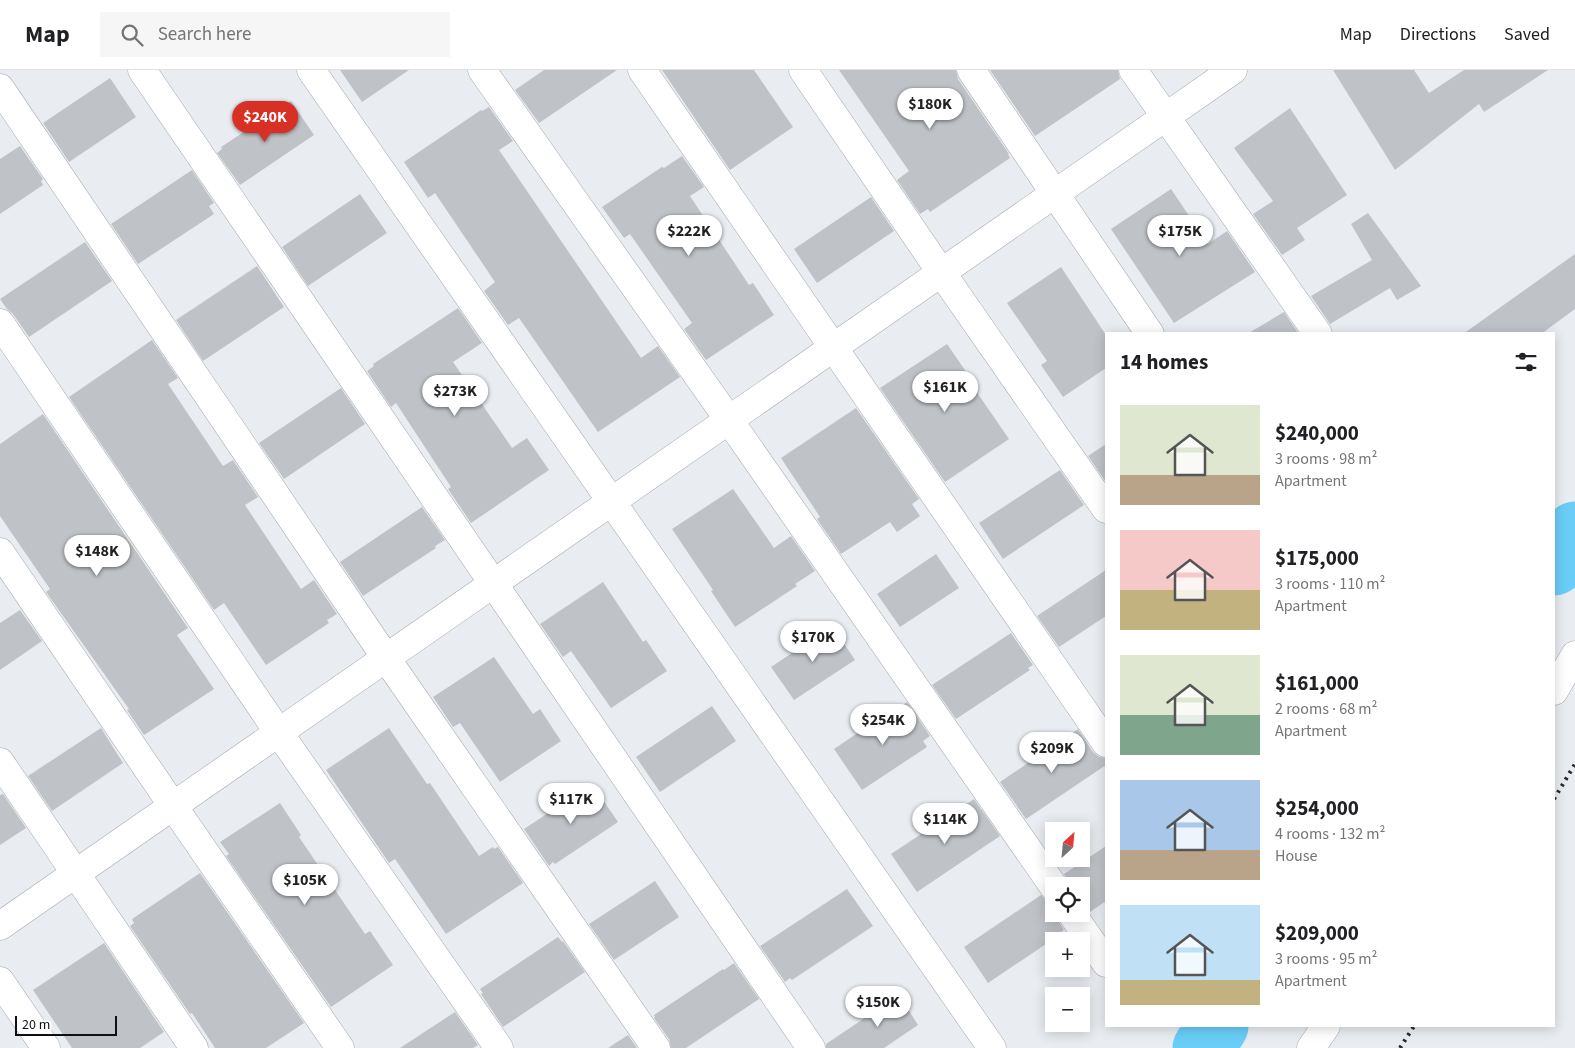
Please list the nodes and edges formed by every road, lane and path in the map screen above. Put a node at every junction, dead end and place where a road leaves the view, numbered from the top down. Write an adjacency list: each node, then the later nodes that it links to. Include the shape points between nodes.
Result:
1 (142, 70): 21 (street)
2 (311, 70): 18 (street)
3 (482, 70): 17 (street)
4 (642, 70): 16 (street)
5 (803, 70): 12 (street)
6 (971, 70): 11 (street)
7 (1133, 70): 10 (street)
8 (1233, 70): 10 (street)
9 (0, 88): 23 (street)
10 (1165, 117): 11 (street); 15 (street)
11 (1056, 193): 12 (street); 14 (street)
12 (941, 272): 16 (street); 19 (street)
13 (0, 323): 25 (street)
14 (1149, 332)
15 (1317, 332)
16 (834, 347): 17 (street); 26 (street)
17 (729, 420): 18 (street); 30 (street)
18 (611, 502): 21 (street); 42 (street)
19 (1105, 508)
20 (0, 552): 28 (street)
21 (494, 583): 23 (street); 41 (street)
22 (1575, 655): 24 (street)
23 (386, 658): 25 (street); 40 (street)
24 (1555, 689)
25 (279, 733): 28 (street); 39 (street)
26 (1105, 742)
27 (0, 762): 29 (street)
28 (173, 806): 29 (street); 38 (street)
29 (75, 874): 32 (street); 37 (street)
30 (1047, 877)
31 (1078, 922): 33 (street)
32 (0, 926)
33 (1105, 962)
34 (0, 981): 36 (street)
35 (1325, 1027): 43 (street)
36 (46, 1048)
37 (194, 1048)
38 (340, 1048)
39 (498, 1048)
40 (656, 1048)
41 (810, 1048)
42 (992, 1048)
43 (1311, 1048)

